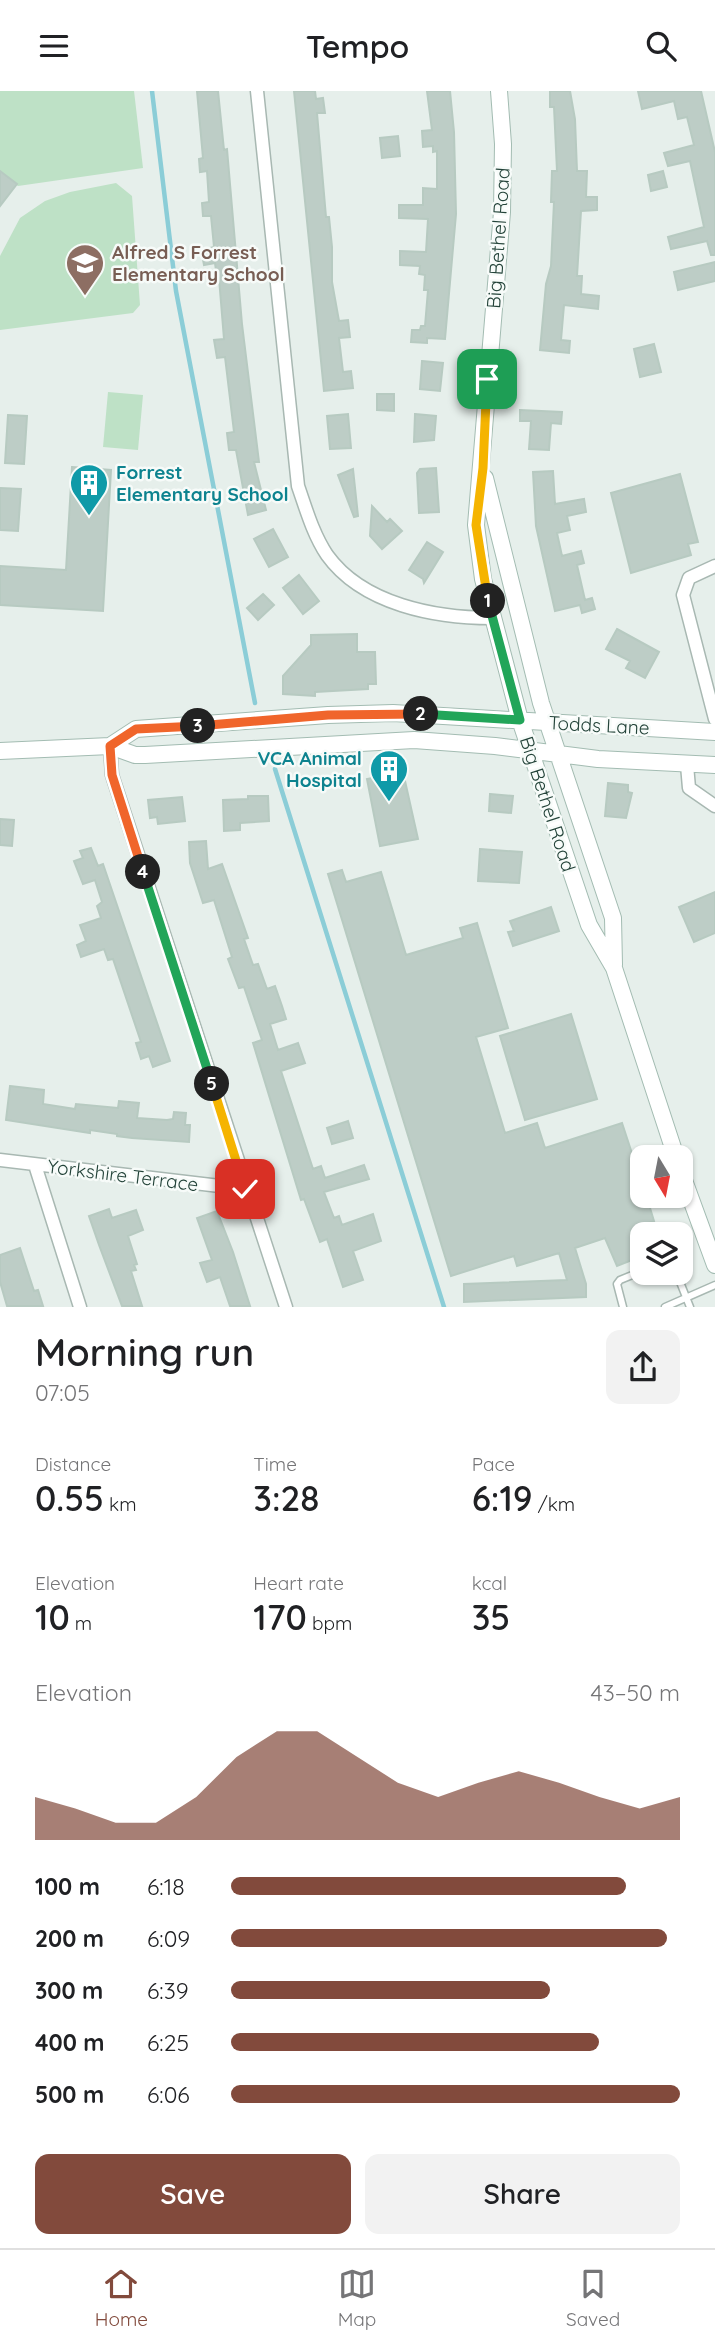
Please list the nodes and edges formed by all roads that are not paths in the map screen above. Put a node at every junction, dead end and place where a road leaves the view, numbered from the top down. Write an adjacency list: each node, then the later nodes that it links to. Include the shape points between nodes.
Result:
1 (257, 91): 5 (street, via 298,486 309,521 328,556 374,593 433,614)
2 (499, 91): 3 (main road, Big Bethel Road, via 502,212)
3 (483, 468): 5 (main road, Big Bethel Road, via 476,525); 8 (main road, Big Bethel Road)
4 (715, 566): 6 (street, via 689,578 683,595)
5 (492, 618): 7 (main road, Big Bethel Road)
6 (715, 719)
7 (520, 720): 8 (main road, Todds Lane); 10 (main road, Todds Lane, via 431,714 328,715 136,729); 12 (main road, Big Bethel Road)
8 (548, 722): 9 (main road, Todds Lane); 13 (main road, Big Bethel Road)
9 (715, 732)
10 (110, 746): 11 (main road, Todds Lane); 12 (main road, Todds Lane, via 135,755 414,740); 21 (street, via 112,775)
11 (0, 751)
12 (532, 751): 13 (main road, Todds Lane); 17 (main road, Big Bethel Road, via 589,925)
13 (559, 755): 14 (main road, Todds Lane); 17 (main road, Big Bethel Road, via 613,918)
14 (687, 765): 15 (main road, Todds Lane); 16 (street, via 690,788)
15 (715, 765)
16 (715, 806)
17 (614, 968): 18 (main road, Big Bethel Road)
18 (672, 1145)
19 (0, 1160): 20 (street, Yorkshire Terrace)
20 (35, 1165): 21 (street, Yorkshire Terrace); 28 (street)
21 (245, 1189): 29 (street)
22 (693, 1205): 23 (main road)
23 (715, 1265)
24 (630, 1276): 30 (lane, via 617,1285)
25 (681, 1285): 27 (lane)
26 (715, 1285): 27 (lane)
27 (686, 1298): 31 (lane); 32 (lane)
28 (79, 1307)
29 (286, 1307)
30 (623, 1307)
31 (664, 1307)
32 (690, 1307)

